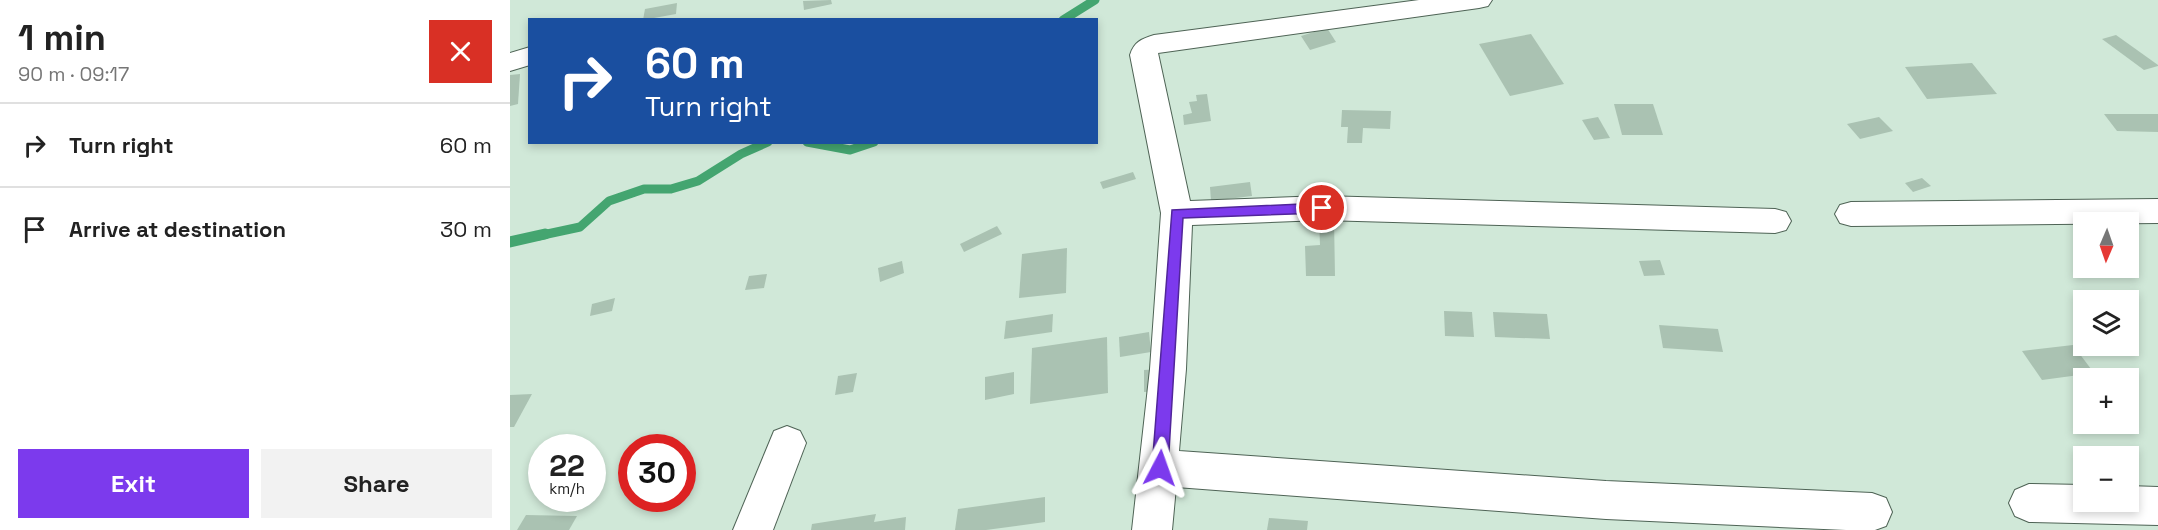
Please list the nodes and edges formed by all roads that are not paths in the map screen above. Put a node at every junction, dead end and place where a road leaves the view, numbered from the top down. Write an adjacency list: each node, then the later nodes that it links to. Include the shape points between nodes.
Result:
1 (1479, 0): 5 (street, via 1146,48 1144,55)
2 (528, 57): 3 (street)
3 (510, 62)
4 (2158, 212): 6 (street)
5 (1177, 213): 7 (street, via 1322,208); 9 (street)
6 (1851, 214)
7 (1775, 221)
8 (787, 442): 13 (street)
9 (1160, 468): 12 (street, via 1605,500); 14 (street)
10 (2029, 503): 11 (street)
11 (2158, 506)
12 (1872, 512)
13 (753, 530)
14 (1152, 530)

